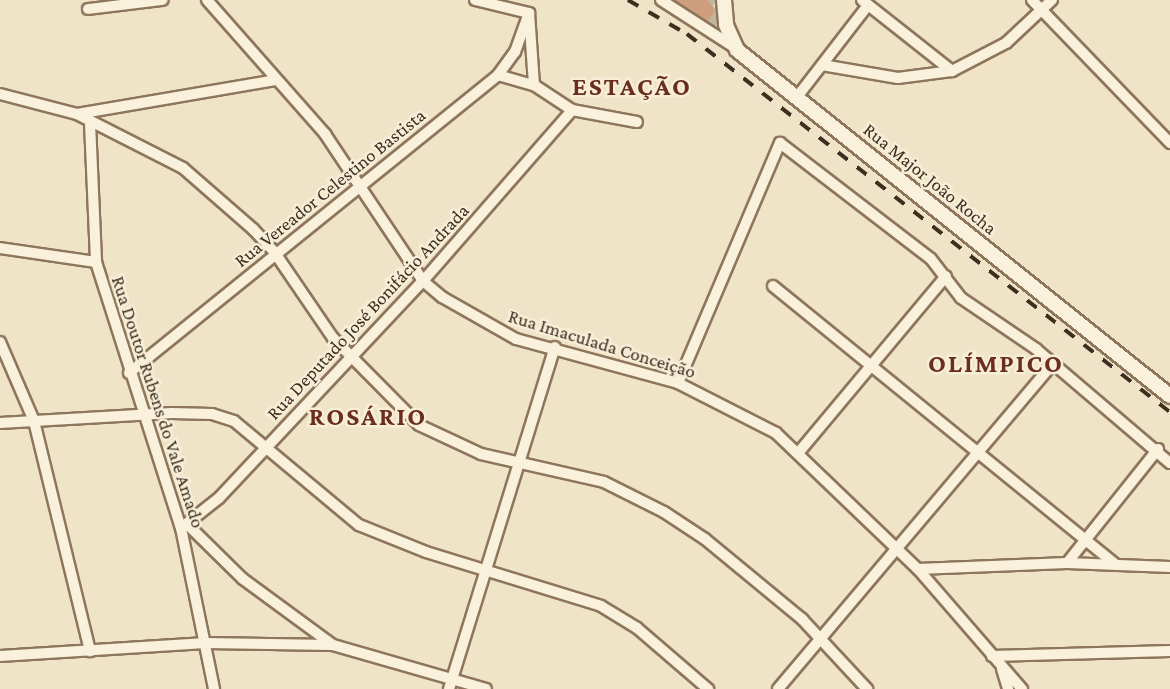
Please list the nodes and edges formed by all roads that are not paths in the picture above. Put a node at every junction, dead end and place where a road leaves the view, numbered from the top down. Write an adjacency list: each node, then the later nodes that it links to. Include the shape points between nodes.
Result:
1 (162, 0): 9 (street)
2 (207, 0): 16 (street, Rua Imaculada Conceição)
3 (475, 0): 11 (street)
4 (661, 0): 12 (street, Rua Major João Rocha)
5 (724, 0): 12 (main road, via 726,25)
6 (1032, 0): 10 (street)
7 (1052, 0): 10 (street)
8 (865, 2): 13 (street); 14 (street)
9 (88, 9)
10 (1042, 10): 14 (street, via 1006,43); 24 (street)
11 (529, 13): 15 (street, Rua Vereador Celestino Bastista, via 515,52); 17 (street)
12 (737, 50): 19 (main road, Rua Major João Rocha)
13 (822, 65): 14 (street, via 898,78); 19 (street)
14 (952, 71)
15 (498, 75): 17 (street); 25 (street, Rua Vereador Celestino Bastista)
16 (275, 80): 21 (street); 25 (street, Rua Imaculada Conceição, via 325,134)
17 (534, 85): 20 (street)
18 (0, 94): 21 (street)
19 (797, 97): 39 (main road, Rua Major João Rocha)
20 (572, 110): 22 (street); 30 (street, Rua Deputado José Bonifácio Andrada)
21 (76, 114): 23 (street)
22 (637, 122)
23 (90, 123): 27 (street, via 183,168 231,207); 28 (street, Rua Doutor Rubens do Vale Amado)
24 (1170, 143)
25 (360, 186): 27 (street, Rua Vereador Celestino Bastista); 30 (street, Rua Imaculada Conceição)
26 (0, 248): 28 (street)
27 (275, 253): 34 (street); 37 (street, Rua Vereador Celestino Bastista)
28 (96, 262): 37 (street, Rua Doutor Rubens do Vale Amado)
29 (946, 275): 35 (street); 36 (street, via 961,298); 38 (street, via 856,200 777,143)
30 (424, 281): 33 (street, Rua Imaculada Conceição, via 492,328); 34 (street, Rua Deputado José Bonifácio Andrada)
31 (773, 286): 35 (street)
32 (0, 342): 41 (street)
33 (555, 347): 38 (street, Rua Imaculada Conceição); 47 (street)
34 (349, 356): 43 (street, Rua Deputado José Bonifácio Andrada); 47 (street, via 400,409 437,436 481,454)
35 (869, 364): 45 (street); 46 (street)
36 (1053, 364): 44 (street); 46 (street)
37 (129, 373): 40 (street, Rua Doutor Rubens do Vale Amado)
38 (678, 383): 45 (street, Rua Imaculada Conceição, via 743,413)
39 (1170, 396)
40 (143, 414): 41 (street); 43 (street, via 212,414 245,426); 49 (street, Rua Doutor Rubens do Vale Amado)
41 (34, 421): 42 (street); 61 (street)
42 (0, 423)
43 (268, 445): 49 (street, Rua Deputado José Bonifácio Andrada); 55 (street, via 320,496 359,525 426,552)
44 (1158, 449): 48 (street); 50 (street)
45 (799, 452): 51 (street, Rua Imaculada Conceição)
46 (977, 453): 50 (street); 51 (street)
47 (522, 461): 55 (street); 57 (street, via 604,482 664,512 705,539)
48 (1170, 463)
49 (185, 527): 58 (street, Rua Doutor Rubens do Vale Amado); 59 (street, via 243,579)
50 (1086, 539): 52 (street); 53 (street)
51 (899, 550): 56 (street, Rua Imaculada Conceição); 57 (street)
52 (1067, 563): 53 (street); 56 (street)
53 (1116, 565): 54 (street)
54 (1170, 567)
55 (487, 568): 65 (street); 68 (street, via 613,612)
56 (918, 569): 63 (street, Rua Imaculada Conceição)
57 (823, 639): 69 (street); 70 (street)
58 (206, 643): 59 (street); 61 (street); 66 (street, Rua Doutor Rubens do Vale Amado)
59 (333, 645): 65 (street)
60 (1170, 650): 63 (street)
61 (90, 651): 62 (street)
62 (0, 656)
63 (992, 656): 64 (street, Rua Imaculada Conceição)
64 (1001, 665): 71 (street); 72 (street, Rua Imaculada Conceição)
65 (451, 684): 67 (street)
66 (214, 689)
67 (485, 689)
68 (708, 689)
69 (778, 689)
70 (867, 689)
71 (1008, 689)
72 (1022, 689)

